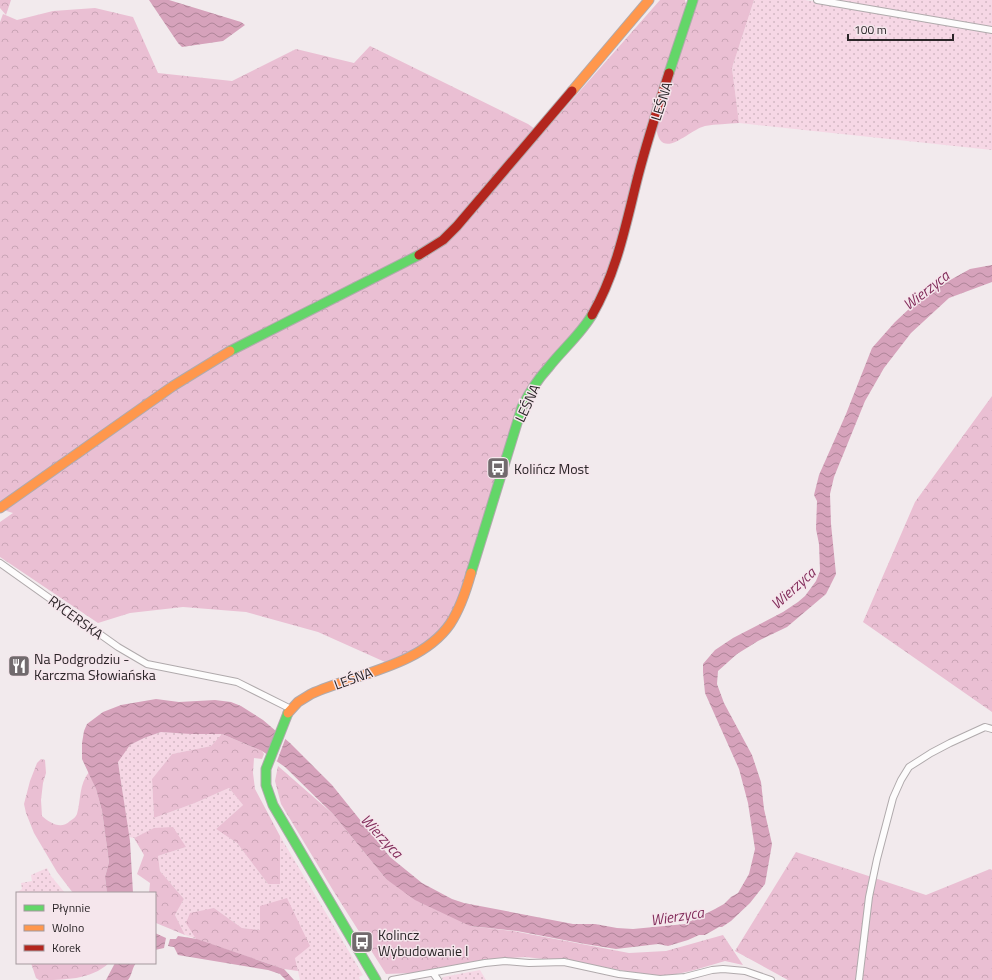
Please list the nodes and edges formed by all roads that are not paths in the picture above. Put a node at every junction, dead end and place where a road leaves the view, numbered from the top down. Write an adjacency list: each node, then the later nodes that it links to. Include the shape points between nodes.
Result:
1 (649, 0): 5 (street, via 443,240 198,369)
2 (693, 0): 7 (street, LEŚNA, via 653,125 608,282 588,322 528,393 471,574 451,623 438,639 413,655 324,688)
3 (817, 0): 4 (street)
4 (992, 30)
5 (0, 508)
6 (0, 564): 7 (street, RYCERSKA, via 141,662 237,682)
7 (291, 708): 10 (street, via 266,770 266,785 273,805)
8 (992, 729): 14 (street, via 985,727 950,742 909,767 901,780 875,866)
9 (433, 972): 11 (street); 12 (street); 13 (street, via 492,962 564,962 619,974 660,979 723,969 745,971)
10 (374, 979)
11 (392, 980)
12 (438, 980)
13 (771, 980)
14 (859, 980)

